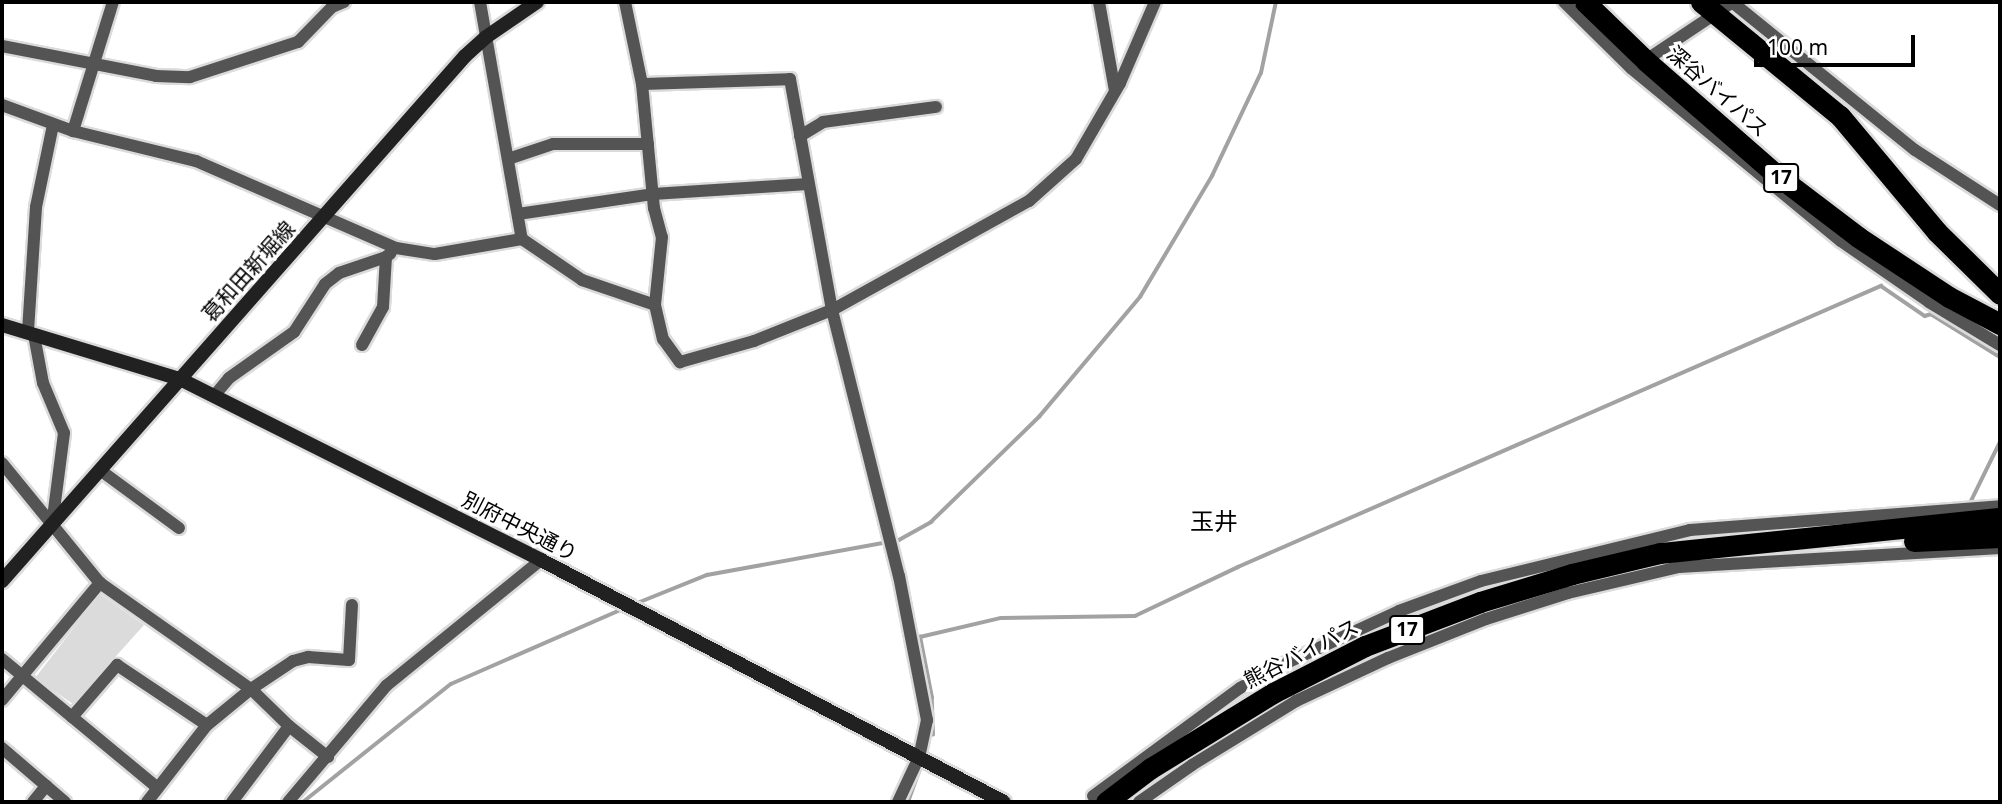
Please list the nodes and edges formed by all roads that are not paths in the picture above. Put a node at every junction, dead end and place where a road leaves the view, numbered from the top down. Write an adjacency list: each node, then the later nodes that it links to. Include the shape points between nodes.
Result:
1 (113, 2): 14 (street)
2 (344, 2): 14 (street, via 332,7 298,42 190,77 156,76)
3 (480, 2): 12 (street)
4 (537, 2): 12 (street, 葛和田新堀線)
5 (625, 2): 16 (street)
6 (1099, 2): 17 (street)
7 (1155, 2): 17 (street)
8 (1564, 2): 15 (street)
9 (1585, 2): 15 (highway, 深谷バイパス / 17)
10 (1733, 2): 11 (street); 27 (street, via 1915,150)
11 (1707, 7): 15 (street); 32 (highway, via 1840,116 1937,232)
12 (486, 37): 24 (street); 29 (street, 葛和田新堀線)
13 (2, 46): 14 (street)
14 (95, 62): 21 (street)
15 (1639, 65): 35 (highway, 深谷バイパス / 17, via 1858,237); 39 (street, via 1841,242)
16 (642, 84): 22 (street, via 790,79); 23 (street)
17 (1115, 91): 34 (street, via 1076,159 1029,201)
18 (2, 105): 20 (street)
19 (936, 107): 22 (street, via 823,122)
20 (52, 125): 21 (street); 37 (street, via 36,206)
21 (72, 131): 29 (street, via 196,161)
22 (800, 136): 25 (street)
23 (648, 144): 24 (street, via 553,144); 26 (street)
24 (508, 159): 28 (street)
25 (808, 184): 26 (street); 34 (street)
26 (653, 194): 28 (street); 33 (street, via 662,237)
27 (2000, 205)
28 (518, 214): 30 (street)
29 (326, 217): 31 (street); 40 (street, 葛和田新堀線)
30 (522, 239): 31 (street, via 435,254); 33 (street, via 582,280)
31 (391, 253): 38 (street, via 383,307); 41 (street, via 325,284 294,332 229,378)
32 (2000, 294)
33 (655, 305): 34 (street, via 663,339 680,362 754,341)
34 (832, 310): 67 (street, via 893,554 927,720)
35 (2000, 324)
36 (2, 325): 37 (street, 別府中央通り)
37 (31, 333): 40 (street, 別府中央通り); 47 (street, via 43,383 64,433)
38 (362, 345)
39 (2000, 345)
40 (180, 379): 41 (street, 別府中央通り); 43 (street, 葛和田新堀線)
41 (214, 396): 52 (street, 別府中央通り)
42 (2, 463): 44 (street)
43 (100, 470): 47 (street, 葛和田新堀線); 48 (street)
44 (7, 480): 47 (street)
45 (2000, 506): 55 (street, via 1690,530)
46 (2000, 518): 50 (highway, 17)
47 (52, 525): 53 (street, 葛和田新堀線); 54 (street)
48 (179, 528)
49 (2000, 537): 50 (highway, 17)
50 (1744, 545): 55 (highway, 熊谷バイパス / 17, via 1660,553)
51 (2000, 548): 55 (street, via 1679,567 1568,593)
52 (541, 559): 66 (street, via 387,685); 67 (street, 別府中央通り)
53 (2, 581)
54 (100, 583): 58 (street); 60 (street)
55 (1484, 600): 59 (highway, 熊谷バイパス / 17, via 1365,646)
56 (352, 605): 60 (street, via 349,660 308,657)
57 (2, 659): 58 (street)
58 (22, 676): 61 (street); 62 (street)
59 (1287, 685): 70 (highway, 熊谷バイパス / 17); 78 (street, via 1192,765)
60 (251, 689): 63 (street); 64 (street)
61 (2, 700)
62 (72, 717): 63 (street, via 117,665); 69 (street)
63 (207, 725): 69 (street)
64 (289, 726): 66 (street); 74 (street)
65 (2, 748): 68 (street)
66 (328, 757): 75 (street)
67 (919, 757): 76 (street); 77 (street, 別府中央通り)
68 (46, 786): 71 (street); 72 (street)
69 (158, 788): 73 (street)
70 (1099, 799)
71 (33, 802)
72 (65, 802)
73 (147, 802)
74 (232, 802)
75 (288, 802)
76 (898, 802)
77 (1004, 802)
78 (1139, 802)

